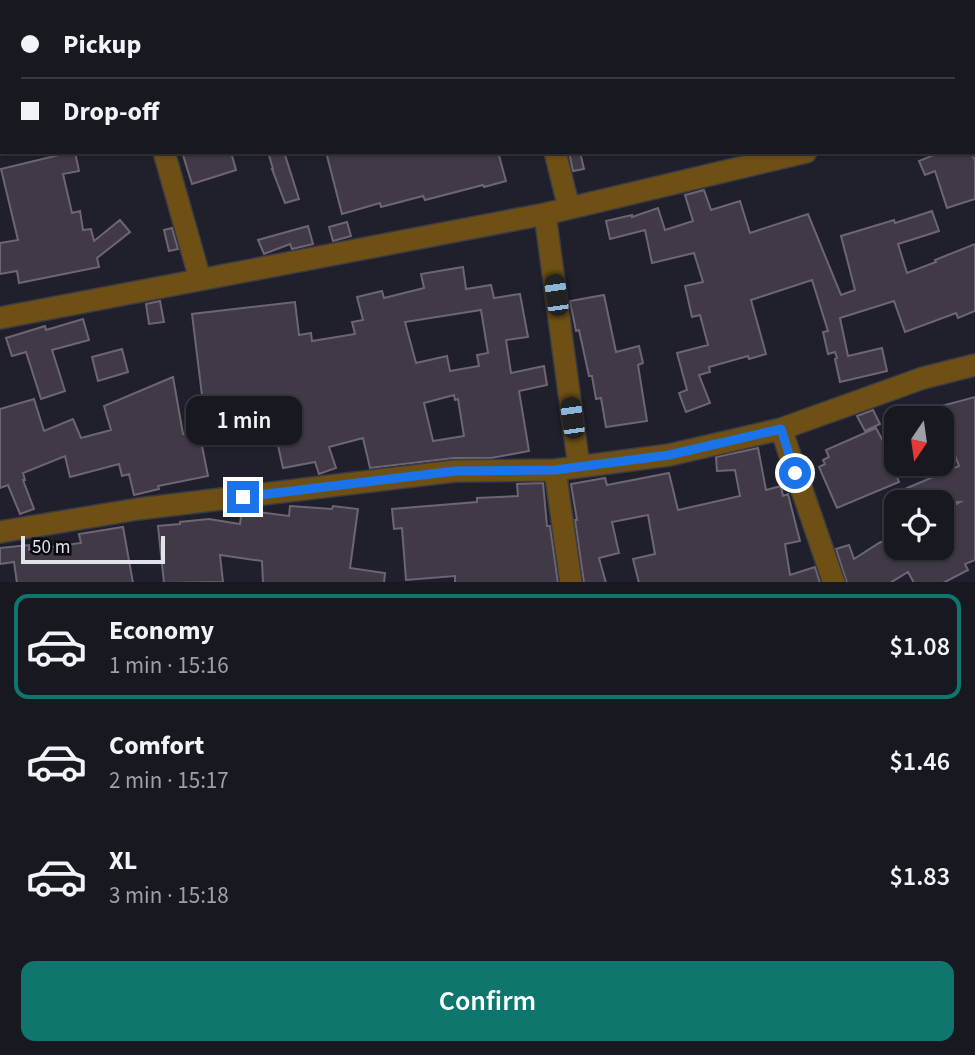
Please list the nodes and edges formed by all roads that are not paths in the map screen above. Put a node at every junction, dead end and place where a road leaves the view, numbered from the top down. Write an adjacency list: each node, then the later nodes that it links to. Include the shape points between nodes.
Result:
1 (165, 154): 6 (street)
2 (556, 154): 4 (street)
3 (798, 154): 4 (street)
4 (569, 208): 5 (street)
5 (545, 214): 6 (street); 10 (street)
6 (200, 279): 7 (street)
7 (0, 318)
8 (975, 365): 9 (street, via 923,377)
9 (781, 429): 10 (street, via 669,455); 14 (street)
10 (579, 467): 11 (street)
11 (555, 470): 12 (street, via 455,471 138,509); 13 (street)
12 (0, 533)
13 (571, 582)
14 (834, 582)

